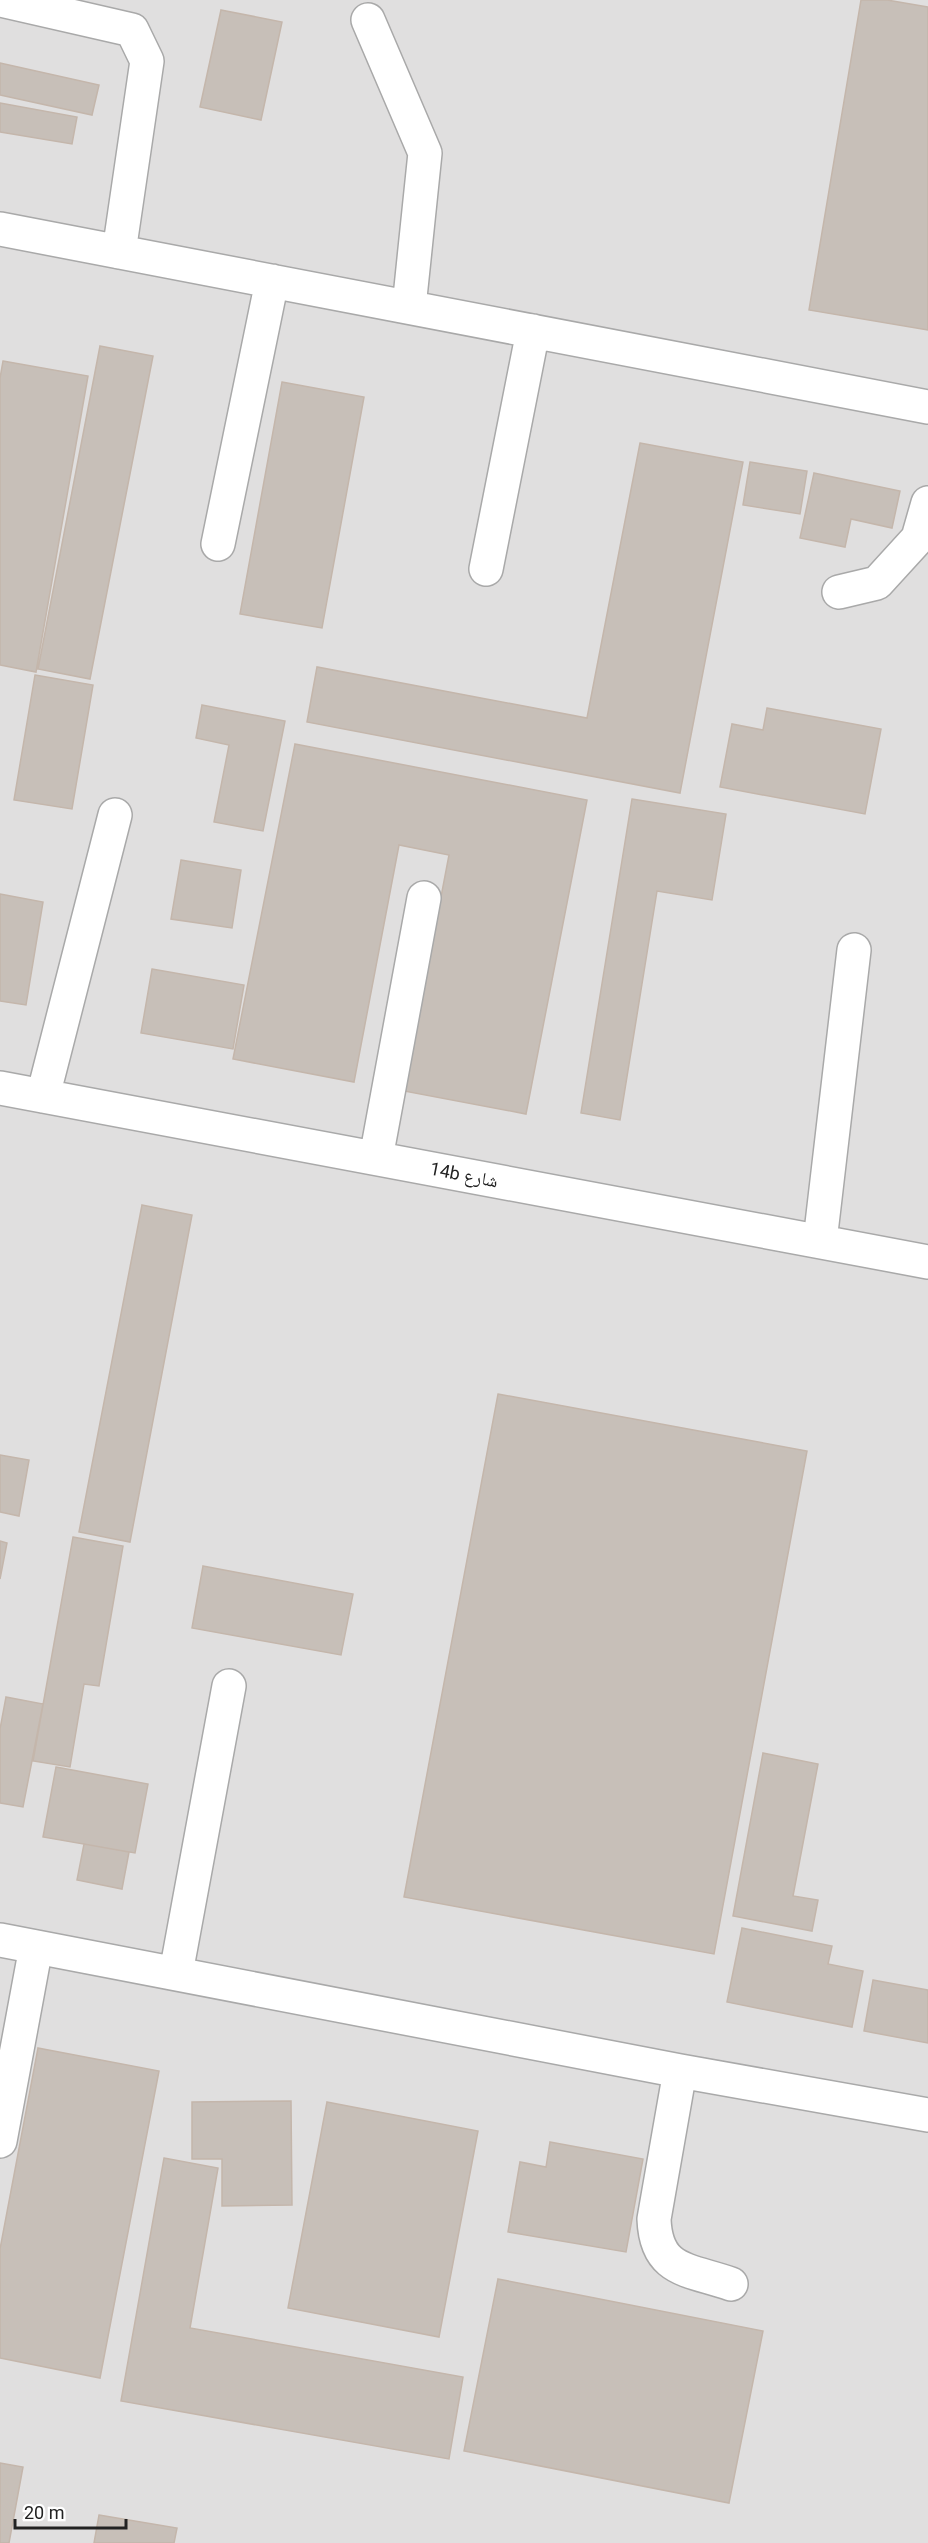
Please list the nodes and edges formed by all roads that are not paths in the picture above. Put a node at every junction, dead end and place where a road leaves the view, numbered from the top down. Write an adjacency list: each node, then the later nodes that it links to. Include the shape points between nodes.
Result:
1 (1, 0): 4 (lane, via 132,30 147,61)
2 (368, 20): 6 (lane, via 425,153)
3 (0, 229): 4 (lane)
4 (119, 252): 5 (lane)
5 (272, 281): 6 (lane); 10 (lane)
6 (409, 307): 7 (lane)
7 (533, 331): 8 (lane); 11 (lane)
8 (928, 407)
9 (928, 503): 12 (lane, via 918,538 877,583)
10 (218, 544)
11 (486, 569)
12 (839, 592)
13 (115, 816): 17 (lane)
14 (424, 898): 18 (lane)
15 (854, 950): 19 (lane)
16 (0, 1088): 17 (lane, 14b شارع)
17 (43, 1096): 18 (lane, 14b شارع)
18 (376, 1158): 19 (lane, 14b شارع)
19 (820, 1241): 20 (lane, 14b شارع)
20 (928, 1262)
21 (229, 1686): 24 (lane)
22 (0, 1940): 23 (lane)
23 (36, 1947): 24 (lane); 27 (lane)
24 (176, 1973): 25 (lane)
25 (680, 2071): 26 (lane); 28 (lane, via 654,2219 658,2248 667,2260 682,2268)
26 (928, 2115)
27 (0, 2140)
28 (731, 2284)

